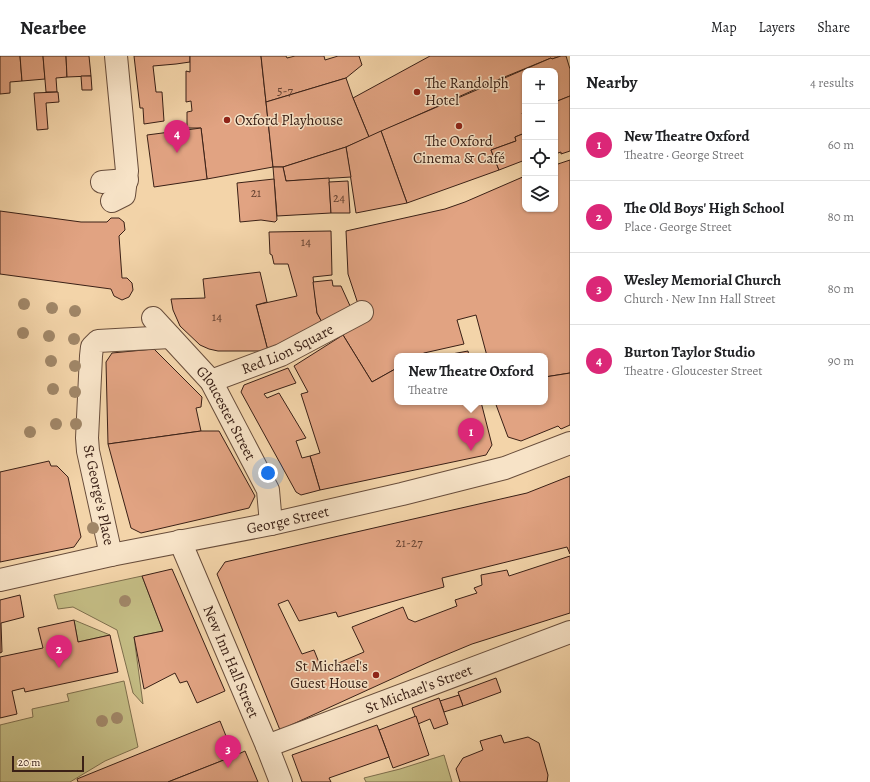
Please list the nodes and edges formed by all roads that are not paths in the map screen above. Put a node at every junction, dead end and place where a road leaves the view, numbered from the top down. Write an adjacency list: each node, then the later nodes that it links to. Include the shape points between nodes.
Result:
1 (116, 56): 2 (street)
2 (127, 180): 3 (street); 4 (street, via 124,195)
3 (102, 182)
4 (112, 201)
5 (362, 312): 8 (street, Red Lion Square, via 281,355)
6 (153, 318): 7 (street, Gloucester Street)
7 (170, 337): 8 (street, Gloucester Street); 12 (street, St George's Place, via 98,341 92,346 88,451)
8 (211, 381): 10 (street, Gloucester Street, via 268,490)
9 (570, 443): 10 (street, George Street, via 505,468)
10 (271, 524): 11 (street, George Street)
11 (180, 541): 12 (street, George Street); 15 (street, New Inn Hall Street)
12 (111, 555): 13 (street, George Street)
13 (0, 580)
14 (570, 632): 15 (street, St Michael's Street)
15 (267, 746): 16 (street, New Inn Hall Street)
16 (281, 782)

